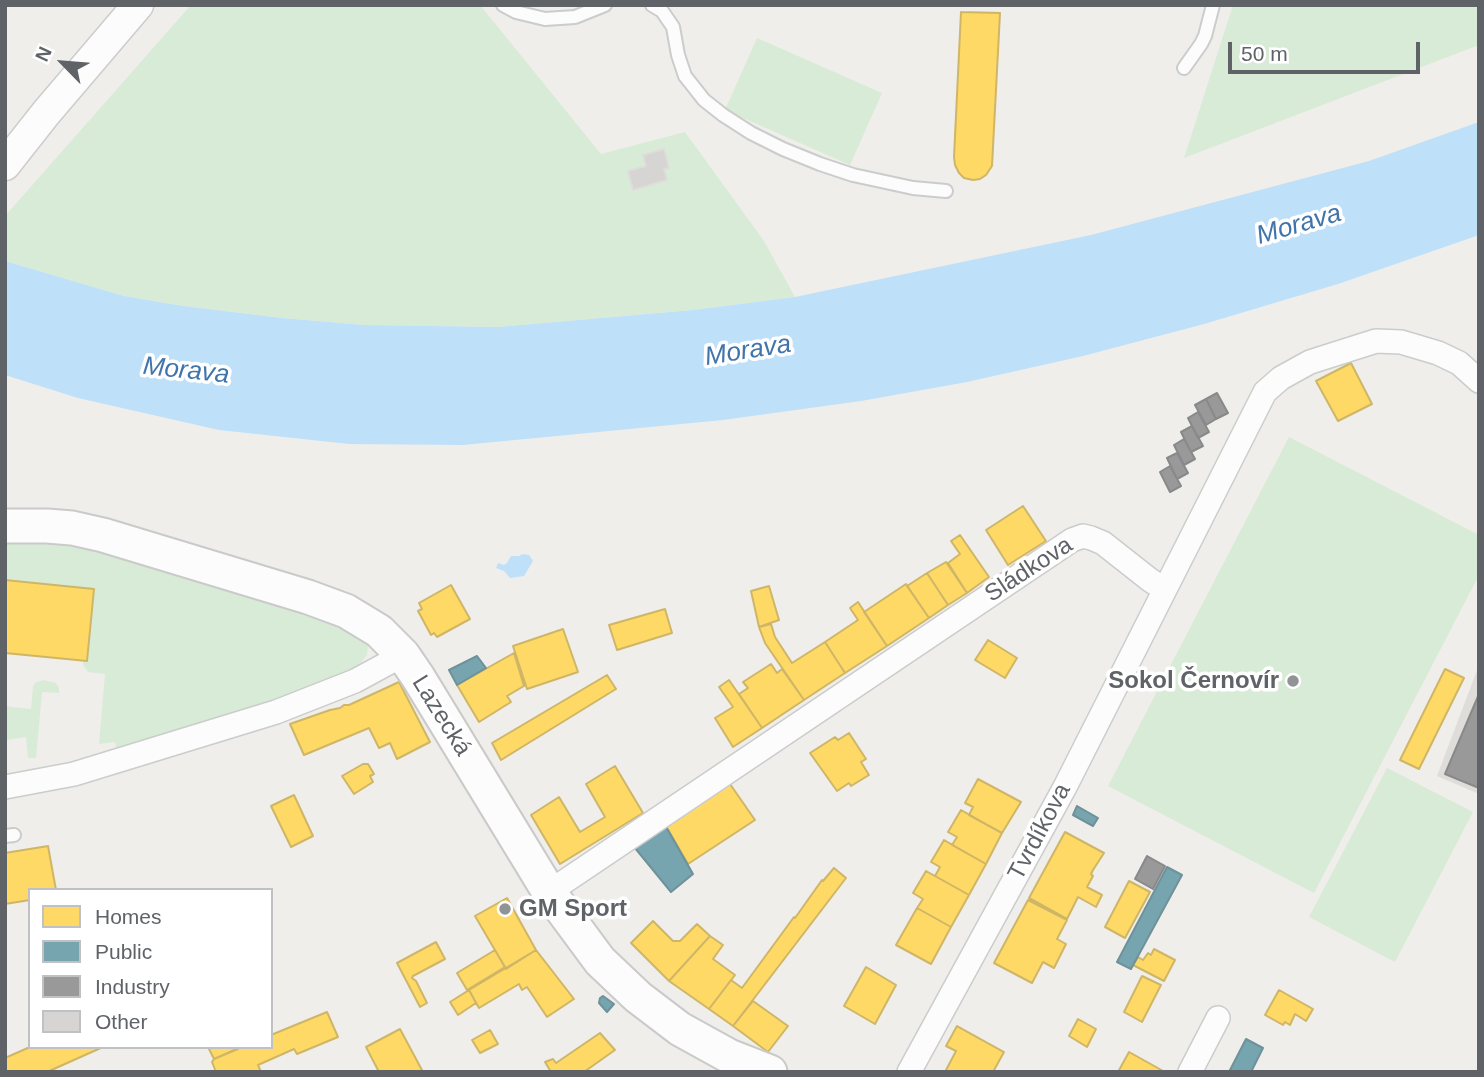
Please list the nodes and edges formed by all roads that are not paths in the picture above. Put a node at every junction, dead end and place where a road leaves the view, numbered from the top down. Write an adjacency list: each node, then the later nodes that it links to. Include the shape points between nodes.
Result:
1 (138, 5): 7 (street)
2 (503, 5): 3 (lane, via 545,19 575,17)
3 (604, 5)
4 (652, 5): 8 (lane, via 673,27 685,76 704,100 751,133 853,175)
5 (1213, 5): 6 (lane, via 1205,36)
6 (1185, 68)
7 (5, 165)
8 (946, 191)
9 (1479, 382): 11 (street, via 1459,363 1438,353 1401,342 1376,341 1310,362 1281,377 1265,392)
10 (5, 526): 12 (main road, Lazecká, via 72,528 103,535 308,597 363,621)
11 (1164, 589): 14 (street, Sládkova, via 1103,543 1083,536 1072,540); 17 (street, Tvrdíkova, via 1065,787)
12 (403, 655): 13 (street, via 355,681 276,712 74,774); 14 (main road, Lazecká)
13 (5, 788)
14 (549, 892): 16 (main road, Lazecká, via 600,961 638,998 703,1043)
15 (1219, 1018): 18 (street)
16 (770, 1072)
17 (909, 1072)
18 (1190, 1072)

